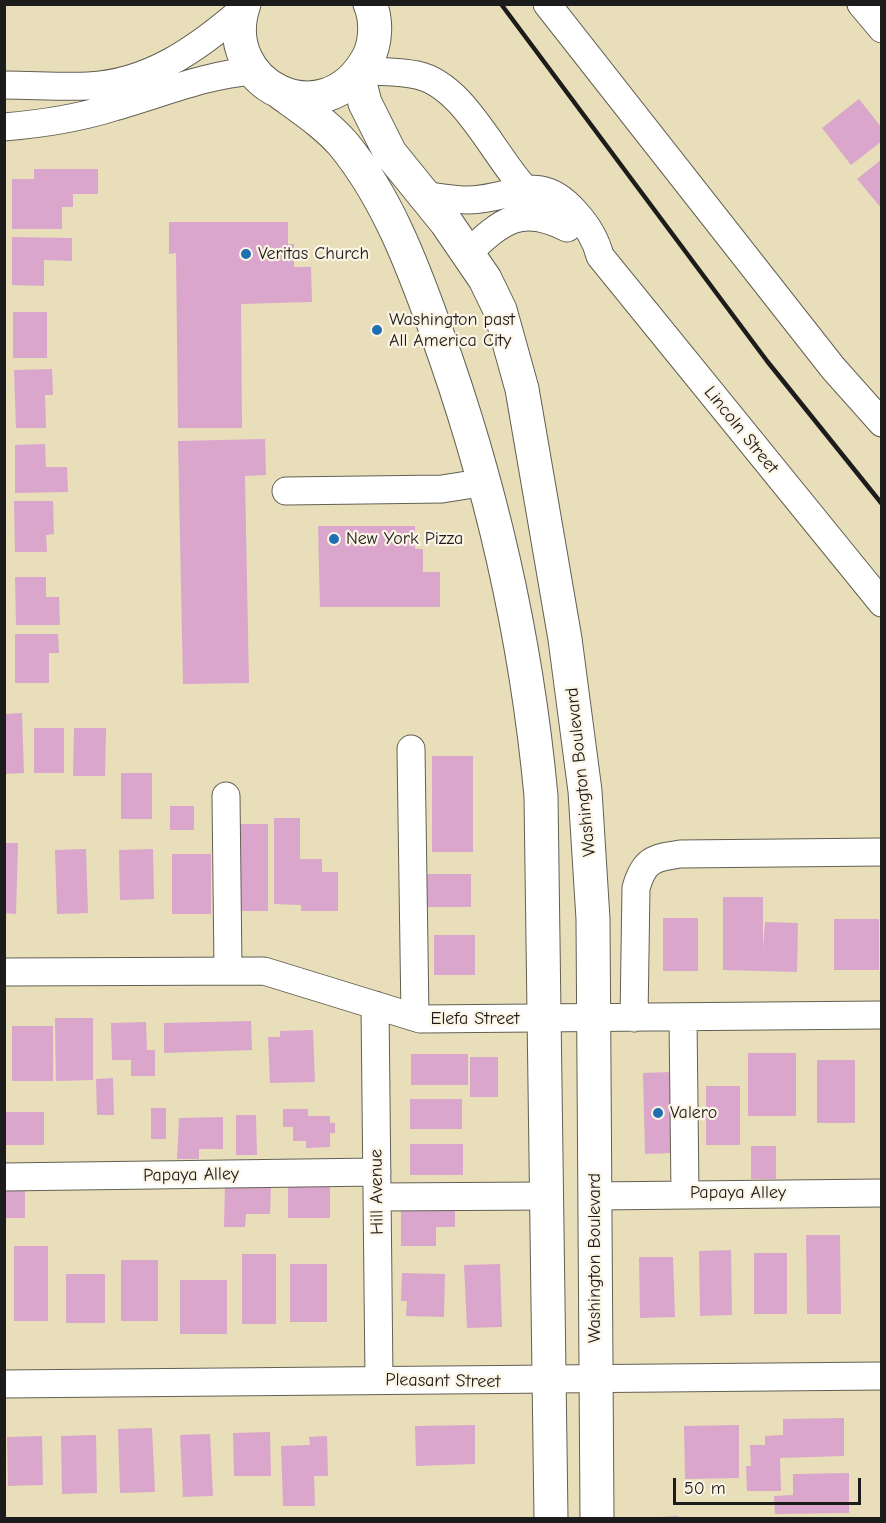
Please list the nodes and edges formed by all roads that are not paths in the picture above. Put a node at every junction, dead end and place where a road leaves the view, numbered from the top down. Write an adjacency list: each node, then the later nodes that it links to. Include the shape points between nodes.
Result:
1 (370, 4): 7 (main road, via 375,29 372,51)
2 (547, 4): 16 (street, via 833,368)
3 (861, 4): 5 (street)
4 (243, 7): 6 (main road, via 241,42); 8 (street, via 206,41 168,64 131,78 89,86)
5 (882, 29)
6 (253, 71): 9 (main road); 10 (street, via 198,80 69,118)
7 (360, 73): 9 (main road, via 345,87 325,96 303,99); 11 (street, Lincoln Street, via 418,75 438,84 472,116); 12 (main road, Washington Boulevard, via 365,103 390,153)
8 (4, 85)
9 (281, 93): 17 (main road, via 344,144 396,229 445,357)
10 (4, 127)
11 (524, 189): 12 (street, Lincoln Street, via 469,200); 13 (street, Lincoln Street); 15 (street, Lincoln Street, via 553,192 569,205 598,246)
12 (423, 195): 14 (main road, Washington Boulevard)
13 (567, 228): 14 (street, Lincoln Street, via 549,219 513,218 495,226); 15 (street, Lincoln Street)
14 (468, 253): 29 (main road, Washington Boulevard, via 500,310 518,370 565,639 586,802)
15 (600, 256): 19 (street, Lincoln Street)
16 (882, 423)
17 (486, 482): 18 (street, via 442,489); 31 (main road, via 511,590 535,728 541,796)
18 (286, 491)
19 (882, 603)
20 (411, 749): 27 (street)
21 (226, 796): 23 (street)
22 (882, 852): 30 (street, via 680,854 656,858 641,870 636,888)
23 (228, 969): 24 (street, Elefa Street); 25 (street, Elefa Street, via 264,971)
24 (4, 972)
25 (375, 1005): 27 (street, Elefa Street); 33 (street, Hill Avenue)
26 (882, 1015): 28 (street, Elefa Street)
27 (415, 1017): 31 (street, Elefa Street)
28 (683, 1017): 30 (street, Elefa Street); 35 (street)
29 (595, 1018): 30 (street, Elefa Street); 31 (street, Elefa Street); 37 (main road, Washington Boulevard)
30 (634, 1018)
31 (544, 1019): 36 (main road)
32 (4, 1177): 33 (street, Papaya Alley)
33 (377, 1185): 36 (street, Papaya Alley); 39 (street, Hill Avenue)
34 (882, 1193): 35 (street, Papaya Alley)
35 (685, 1194): 37 (street, Papaya Alley)
36 (547, 1196): 41 (main road)
37 (595, 1196): 40 (main road, Washington Boulevard)
38 (882, 1376): 40 (street, Pleasant Street)
39 (379, 1380): 41 (street, Pleasant Street); 42 (street, Pleasant Street)
40 (596, 1380): 41 (street, Pleasant Street); 44 (main road, Washington Boulevard)
41 (550, 1381): 43 (main road)
42 (4, 1384)
43 (551, 1518)
44 (597, 1518)

